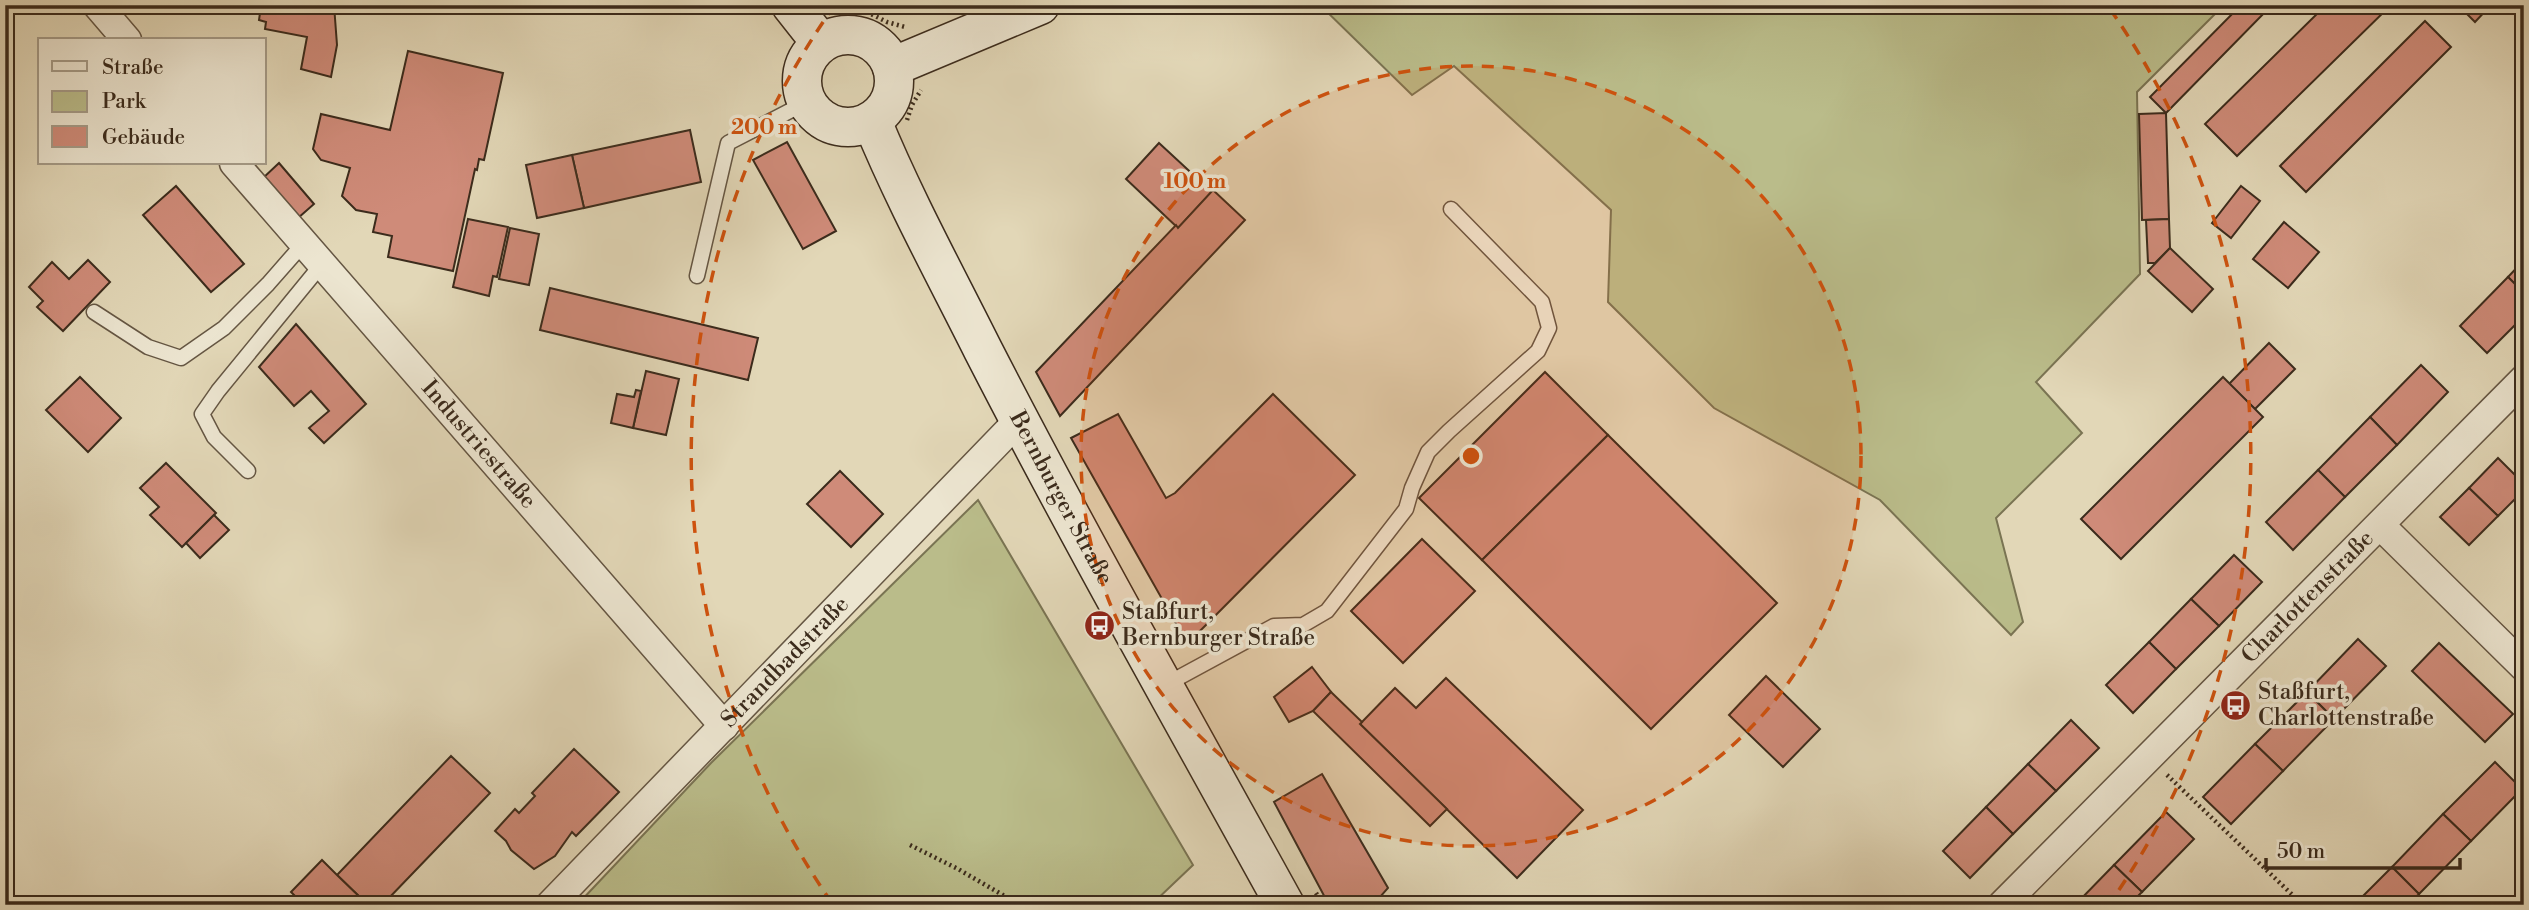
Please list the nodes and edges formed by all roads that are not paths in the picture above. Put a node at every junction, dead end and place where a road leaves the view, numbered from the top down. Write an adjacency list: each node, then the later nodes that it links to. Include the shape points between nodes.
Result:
1 (97, 5): 4 (street)
2 (791, 5): 5 (main road)
3 (1040, 5): 6 (main road)
4 (125, 38)
5 (821, 43): 6 (main road, via 848,35 863,37 886,54); 7 (main road, via 805,64 802,77)
6 (892, 67): 8 (main road, via 894,92)
7 (807, 102): 8 (main road, via 828,123 843,127); 13 (lane, via 728,143)
8 (872, 121): 16 (main road, Bernburger Straße, via 892,171)
9 (235, 164): 11 (street, Industriestraße)
10 (1451, 209): 20 (lane, via 1542,302 1549,328 1538,351 1428,452 1406,509 1327,611 1303,625 1274,626)
11 (304, 243): 12 (street, Industriestraße); 14 (lane, via 224,328 181,358 148,347)
12 (322, 264): 17 (lane, via 202,414 214,437); 21 (street, Industriestraße)
13 (697, 276)
14 (94, 312)
15 (2524, 379): 18 (street, Charlottenstraße)
16 (1019, 421): 20 (main road, Bernburger Straße); 21 (street, Strandbadstraße)
17 (248, 471)
18 (2380, 525): 19 (street); 24 (street, Charlottenstraße)
19 (2524, 667)
20 (1162, 687): 23 (main road, Bernburger Straße)
21 (724, 726): 22 (street, Strandbadstraße)
22 (550, 905)
23 (1285, 905)
24 (2002, 905)

